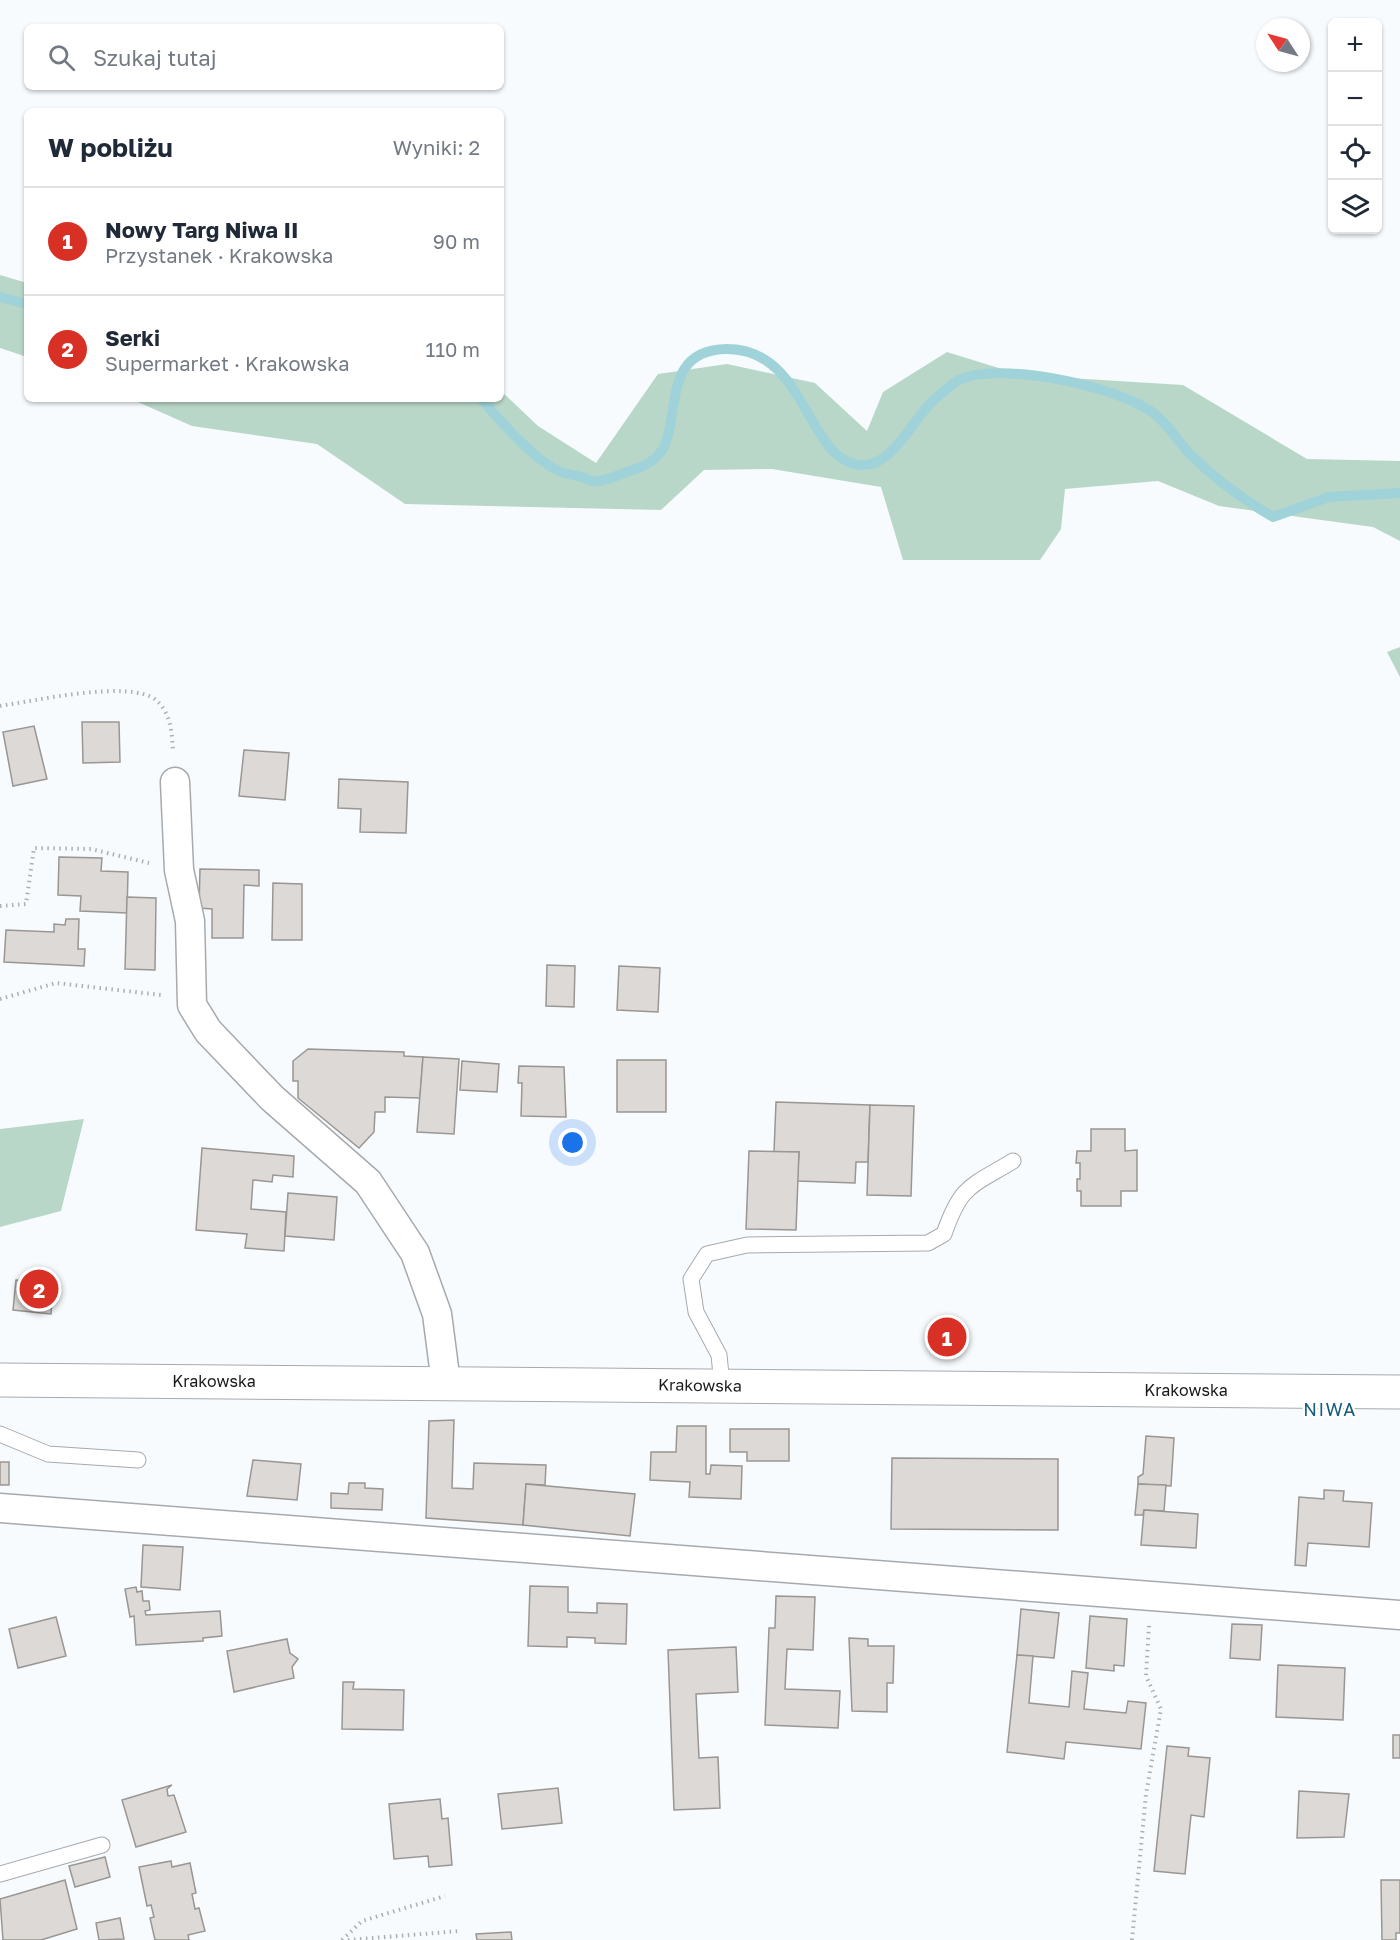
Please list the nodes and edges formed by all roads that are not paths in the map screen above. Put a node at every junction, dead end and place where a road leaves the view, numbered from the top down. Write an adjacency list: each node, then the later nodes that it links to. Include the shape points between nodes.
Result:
1 (175, 782): 4 (street, via 179,870 190,921 192,1005 207,1031 272,1098 368,1182 415,1252 437,1314)
2 (1013, 1161): 5 (lane, via 964,1191 954,1204 944,1234 928,1243 747,1245 707,1254 691,1279 696,1312 719,1355)
3 (0, 1380): 4 (main road, Krakowska)
4 (446, 1383): 5 (main road, Krakowska)
5 (722, 1385): 6 (main road, Krakowska)
6 (1400, 1392)
7 (0, 1434): 8 (lane, via 48,1454)
8 (138, 1460)
9 (0, 1508): 10 (street)
10 (1400, 1616)
11 (102, 1845): 12 (lane)
12 (0, 1874)

